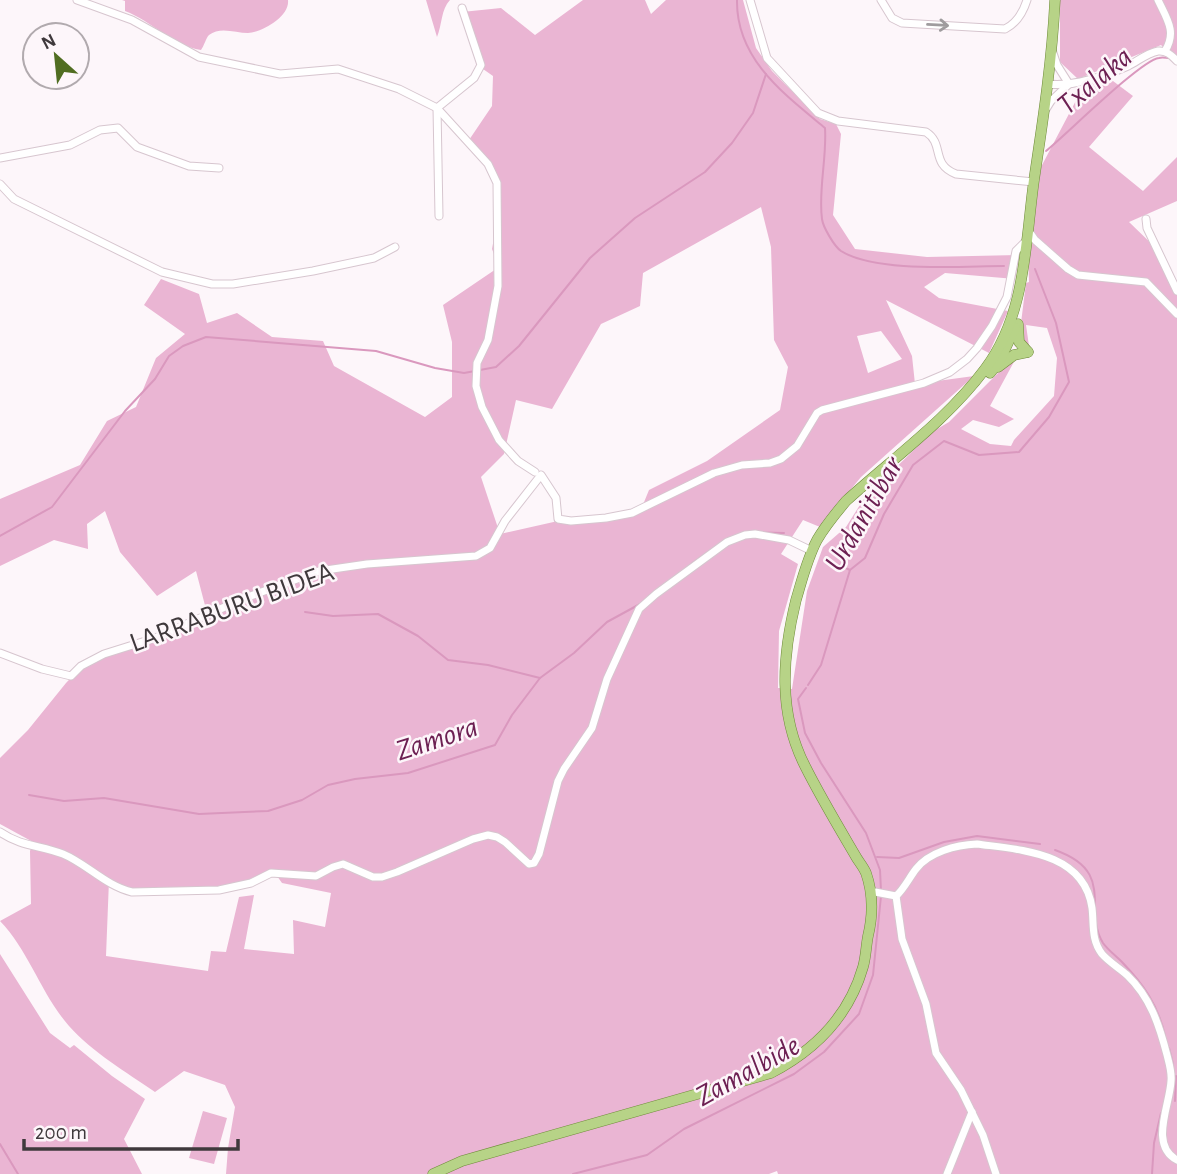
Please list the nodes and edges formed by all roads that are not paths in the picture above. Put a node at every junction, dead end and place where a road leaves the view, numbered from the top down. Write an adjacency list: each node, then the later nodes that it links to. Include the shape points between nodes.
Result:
1 (77, 0): 12 (street, via 132,20 200,57 280,74 338,69 400,89)
2 (750, 0): 16 (street, via 767,58 818,113 838,121 922,131 932,136 943,166 956,174)
3 (881, 0): 4 (street, one-way to 4, via 892,18 902,23 1005,29 1023,12)
4 (1027, 0)
5 (1055, 0): 8 (main road)
6 (1158, 0): 9 (street, via 1173,32)
7 (463, 8): 12 (street, via 481,65 474,78)
8 (1052, 50): 10 (main road); 11 (street)
9 (1172, 57): 11 (street, via 1149,54 1127,66)
10 (1048, 84): 11 (street); 13 (main road)
11 (1069, 84): 13 (street)
12 (437, 108): 18 (street); 31 (street, via 488,164 497,183 498,286 488,341 477,362 476,386 499,440)
13 (1044, 113): 16 (main road)
14 (0, 158): 15 (street, via 70,145 100,130 118,128 137,147 190,166)
15 (219, 167)
16 (1034, 182): 20 (main road)
17 (0, 184): 22 (street, via 14,199 162,272 212,284 313,271 374,258)
18 (439, 216)
19 (1146, 219): 24 (street)
20 (1028, 229): 21 (main road); 25 (street, via 1078,275 1146,282)
21 (1026, 241): 23 (main road); 23 (street, LARRABURU BIDEA, via 1016,251)
22 (395, 247)
23 (1015, 288): 26 (main road); 33 (street, LARRABURU BIDEA, via 977,348 950,372 875,398 822,410 797,446 781,459 714,473 632,513 558,520 556,498 541,475 484,553 319,571 104,654 71,676)
24 (1177, 291)
25 (1177, 314)
26 (1015, 316): 27 (main road); 28 (main road); 29 (main road, via 1019,342 1028,352 1014,355)
27 (1011, 345): 28 (main road); 29 (main road)
28 (998, 350): 30 (main road)
29 (989, 374): 30 (main road)
30 (960, 398): 32 (main road, via 846,501)
31 (536, 472)
32 (812, 551): 34 (street, via 789,540 745,535 639,609 607,679 592,728 558,781 534,863 488,835 382,877 343,864 316,876 271,873 219,890 132,892 61,853 21,844); 35 (main road, via 785,651 787,707 797,749)
33 (0, 653)
34 (0, 832)
35 (857, 862): 36 (main road); 38 (main road)
36 (875, 892): 37 (street); 38 (main road); 39 (main road)
37 (893, 896): 40 (street, via 923,861 966,845 1040,853 1069,867 1088,895 1094,938 1102,953 1143,992); 41 (street, via 936,1053)
38 (866, 903): 39 (main road)
39 (868, 937): 43 (main road, via 863,968 845,1007 825,1035 789,1064 754,1080 462,1161)
40 (1174, 1070): 42 (street, via 1162,1139)
41 (972, 1112): 44 (street); 45 (street)
42 (1177, 1160)
43 (433, 1174)
44 (947, 1174)
45 (996, 1174)

